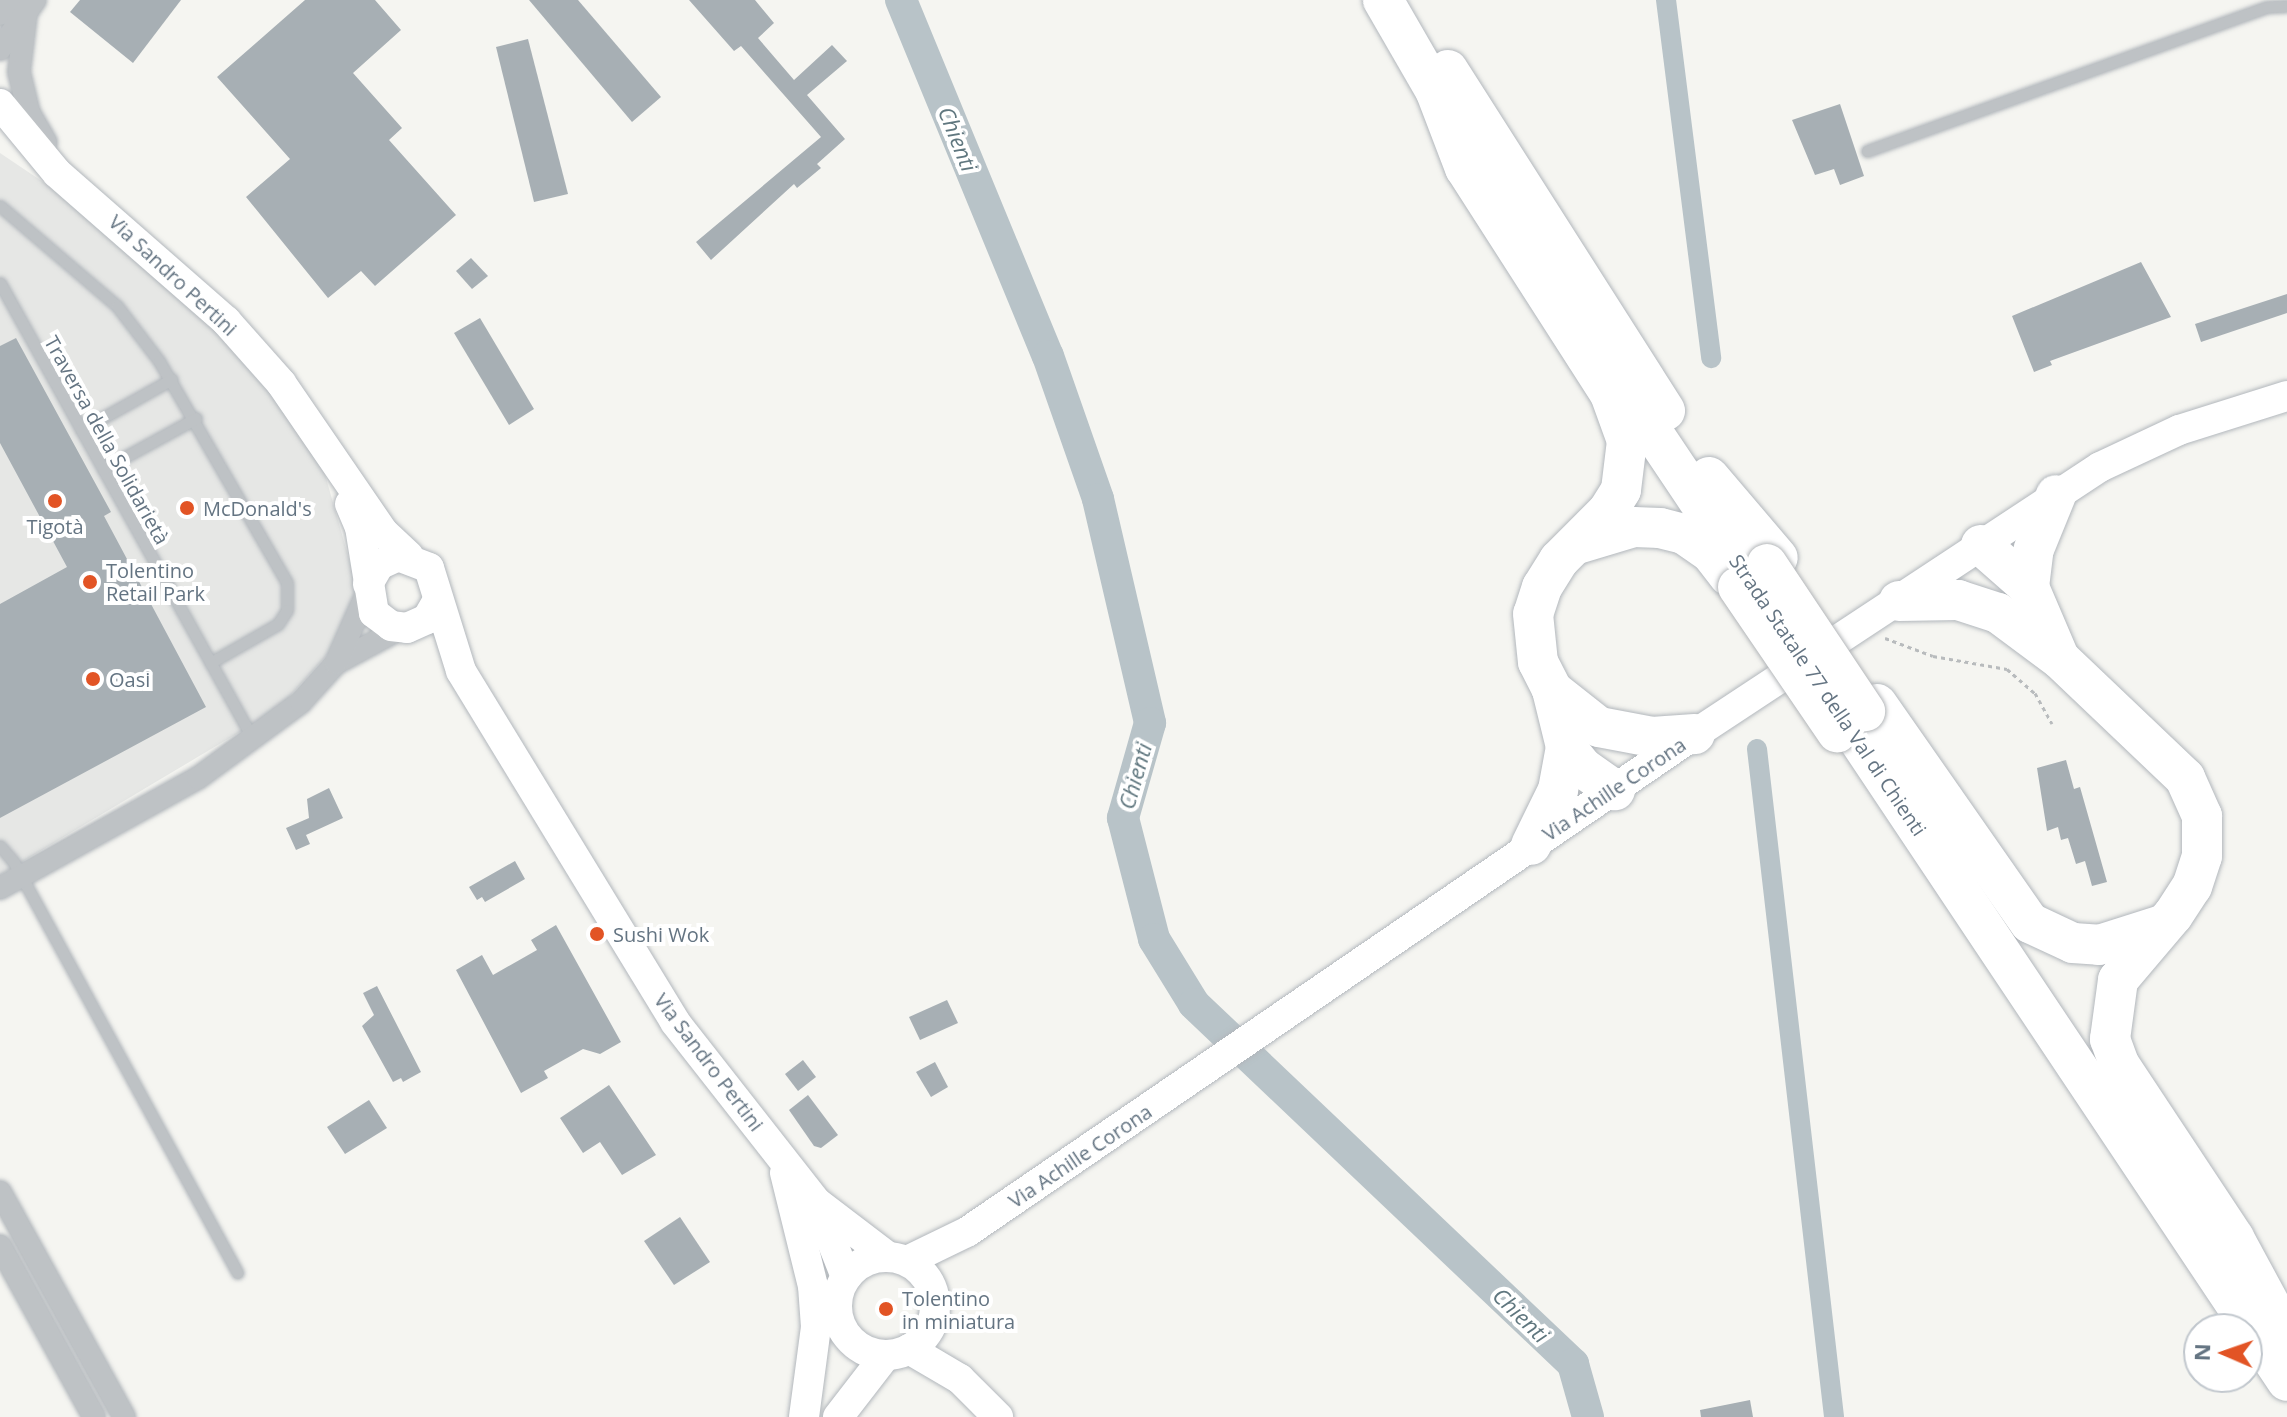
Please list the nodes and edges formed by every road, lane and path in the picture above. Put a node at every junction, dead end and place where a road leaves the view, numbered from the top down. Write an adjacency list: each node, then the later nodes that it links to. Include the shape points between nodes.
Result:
1 (1383, 0): 7 (highway, Strada Statale 77 della Val di Chienti)
2 (1407, 0): 27 (highway, Strada Statale 77 della Val di Chienti, via 1517,185 1709,477)
3 (26, 4): 5 (street); 6 (street); 13 (street, via 18,51 29,113 46,143)
4 (2287, 6): 10 (lane, via 2267,7)
5 (0, 14)
6 (0, 49)
7 (1434, 87): 24 (highway, via 1465,168 1621,418 1627,441 1621,490); 27 (highway, Strada Statale 77 della Val di Chienti, via 1517,227)
8 (0, 104): 11 (main road, Via Sandro Pertini)
9 (0, 142): 11 (main road, Via Sandro Pertini)
10 (1867, 151)
11 (57, 173): 13 (main road, Via Sandro Pertini)
12 (0, 206): 17 (lane, via 117,306)
13 (103, 210): 21 (main road, Via Sandro Pertini, via 226,321 281,383)
14 (0, 283): 15 (lane, Traversa della Solidarietà)
15 (12, 305): 16 (lane); 20 (lane, Traversa della Solidarietà)
16 (0, 311)
17 (172, 379): 19 (lane); 20 (lane)
18 (2287, 396): 23 (main road, Via Achille Corona, via 2143,445)
19 (196, 418): 22 (lane); 35 (lane, via 289,592 278,624)
20 (81, 430): 22 (lane, Traversa della Solidarietà)
21 (334, 465): 26 (main road, Via Sandro Pertini, via 383,532); 29 (main road, Via Sandro Pertini, via 360,527)
22 (103, 469): 35 (lane, Traversa della Solidarietà)
23 (2056, 495): 25 (main road, Via Achille Corona); 28 (highway, via 2034,549)
24 (1577, 544): 27 (highway, via 1634,527 1684,534 1711,553); 41 (highway, via 1542,587 1533,614 1538,662)
25 (1981, 545): 28 (highway); 31 (main road, Via Achille Corona); 32 (highway, via 1983,583)
26 (409, 556): 29 (main road, via 388,559); 30 (main road, Via Sandro Pertini, via 429,568)
27 (1758, 572): 38 (highway, Strada Statale 77 della Val di Chienti, bridge)
28 (2029, 587): 34 (highway)
29 (367, 588): 33 (main road, Via Sandro Pertini, via 381,621); 36 (street)
30 (438, 600): 33 (main road, via 427,619); 37 (main road, Via Sandro Pertini)
31 (1883, 612): 32 (highway, via 1958,600); 39 (path, via 1893,644 2007,669 2035,693); 40 (main road, Via Achille Corona)
32 (1998, 613): 34 (highway)
33 (404, 628): 36 (street); 37 (main road, Via Sandro Pertini)
34 (2060, 659): 48 (highway, via 2185,778 2202,816 2202,856 2192,886)
35 (210, 663): 42 (lane, Traversa della Solidarietà)
36 (336, 663): 42 (street, via 301,702)
37 (461, 671): 49 (main road, Via Sandro Pertini, via 675,1022)
38 (1857, 718): 48 (highway, via 2030,923 2066,940 2099,945); 59 (highway, Strada Statale 77 della Val di Chienti); 62 (highway, Strada Statale 77 della Val di Chienti, via 1966,899)
39 (2052, 724)
40 (1695, 734): 41 (highway); 43 (main road, Via Achille Corona)
41 (1583, 737): 43 (highway, via 1583,768); 44 (highway)
42 (253, 739): 46 (street, via 198,778)
43 (1615, 790): 44 (main road, Via Achille Corona)
44 (1531, 845): 52 (main road, Via Achille Corona)
45 (0, 846): 46 (lane)
46 (20, 875): 47 (street); 55 (lane)
47 (0, 888)
48 (2162, 925): 59 (highway, via 2118,980 2110,1039 2119,1064 2234,1238)
49 (780, 1156): 51 (main road, Via Sandro Pertini); 65 (main road, via 813,1286 816,1327)
50 (0, 1192): 64 (street)
51 (816, 1202): 54 (main road, Via Sandro Pertini); 56 (main road, Via Sandro Pertini)
52 (967, 1232): 54 (main road, Via Achille Corona); 57 (main road, Via Achille Corona)
53 (0, 1246): 63 (street)
54 (897, 1258): 56 (main road, via 864,1262); 57 (main road, via 919,1268)
55 (238, 1273)
56 (846, 1277): 58 (main road, via 837,1301)
57 (933, 1306): 60 (main road); 61 (main road)
58 (841, 1326): 60 (main road, via 859,1347); 65 (main road)
59 (2287, 1338)
60 (897, 1352): 61 (main road); 66 (main road)
61 (960, 1379): 67 (main road)
62 (2287, 1381)
63 (94, 1417)
64 (124, 1417)
65 (807, 1417)
66 (838, 1417)
67 (998, 1417)

